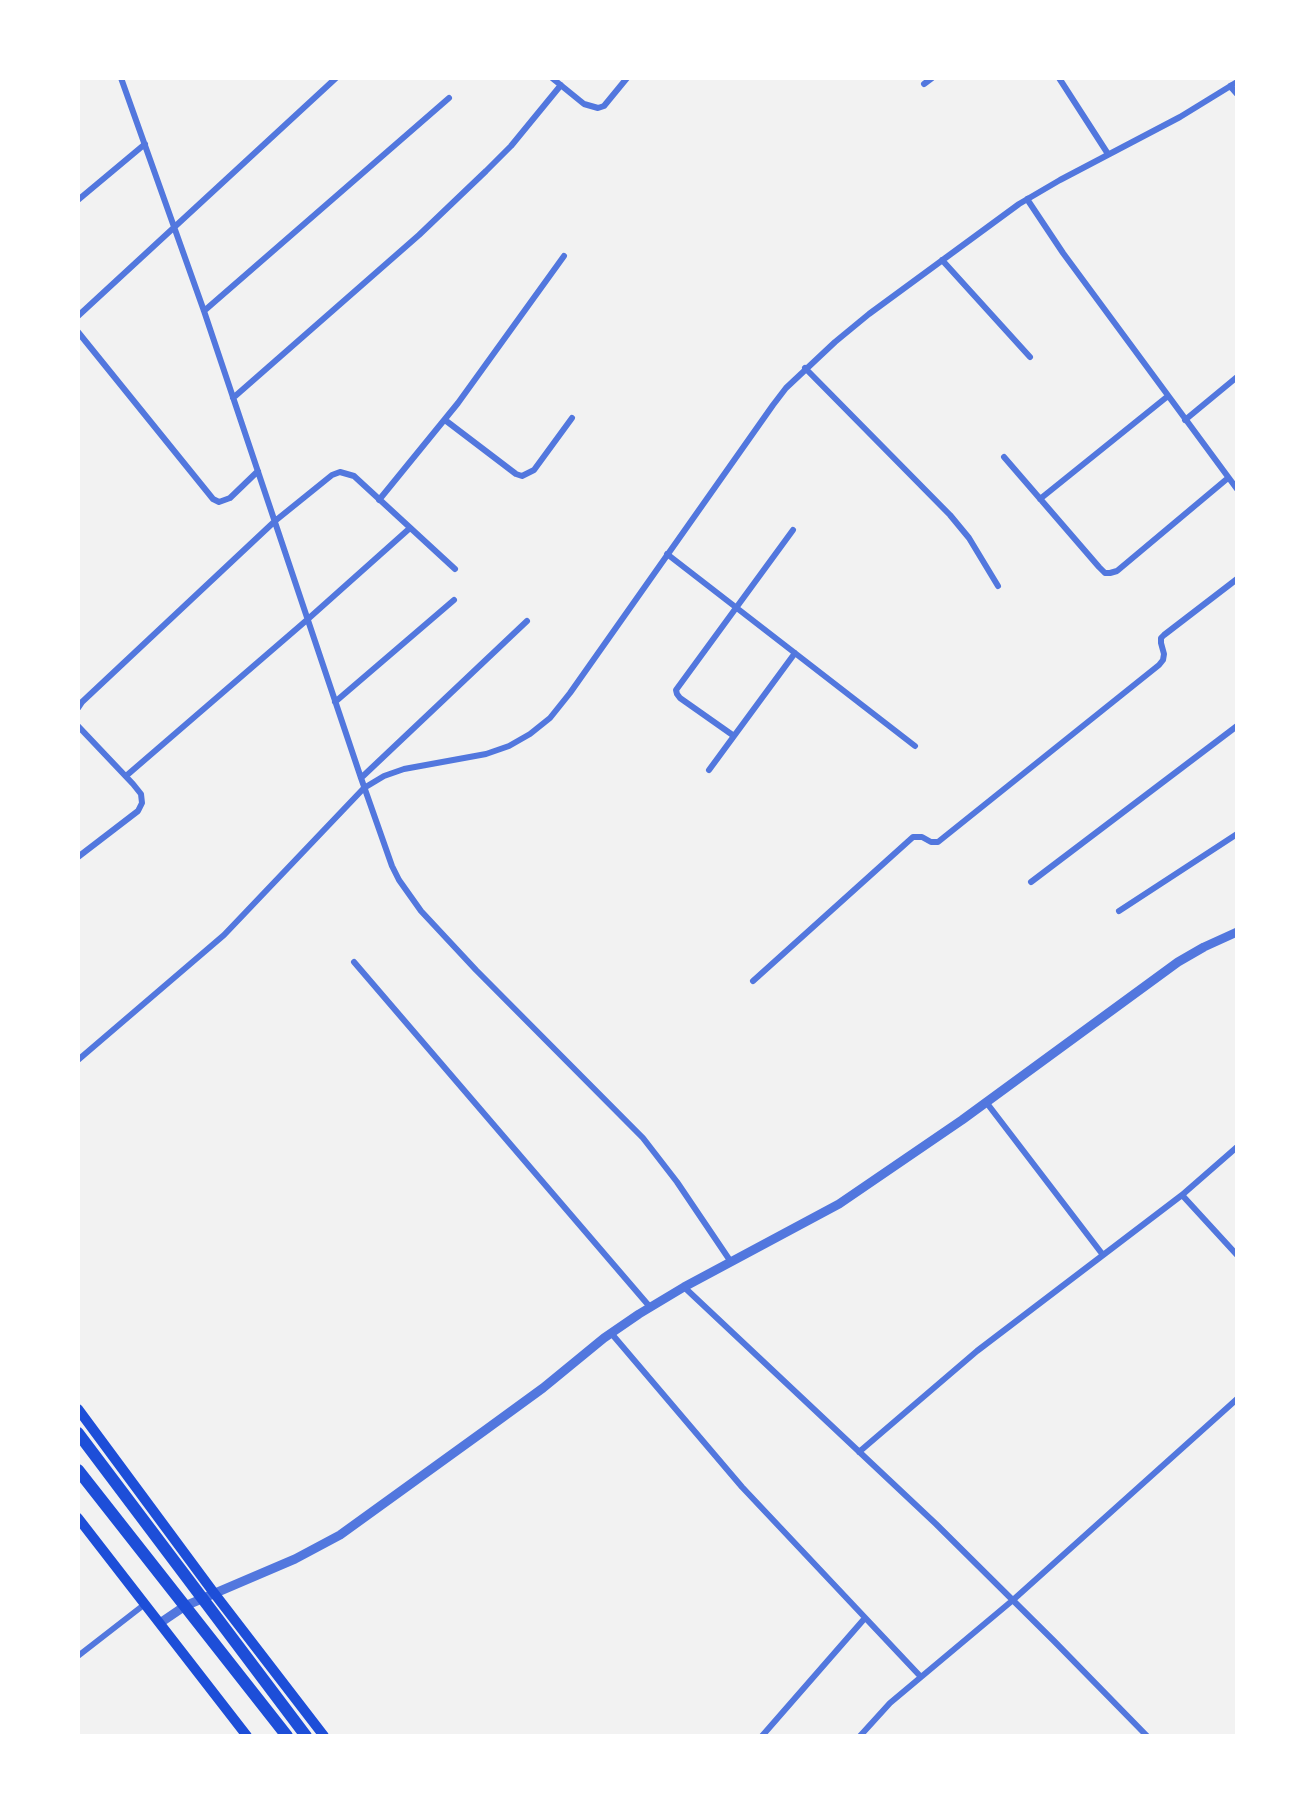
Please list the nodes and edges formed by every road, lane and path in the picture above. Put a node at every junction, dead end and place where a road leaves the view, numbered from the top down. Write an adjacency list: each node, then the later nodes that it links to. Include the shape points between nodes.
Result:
1 (122, 78): 13 (street)
2 (336, 78): 17 (street)
3 (552, 78): 9 (street)
4 (627, 78): 9 (street, via 598,108 584,104)
5 (932, 78): 8 (street)
6 (1059, 78): 14 (street)
7 (1237, 82): 10 (street)
8 (924, 84)
9 (561, 85): 27 (street, via 511,146 419,235)
10 (1230, 86): 11 (street); 14 (street)
11 (1237, 94)
12 (449, 98): 20 (street)
13 (145, 144): 16 (street); 17 (street)
14 (1108, 154): 15 (street)
15 (1028, 199): 19 (street); 26 (street)
16 (78, 201)
17 (175, 227): 20 (street); 21 (street)
18 (564, 256): 29 (street)
19 (942, 260): 23 (street); 24 (street)
20 (204, 311): 27 (street)
21 (78, 316)
22 (78, 332): 32 (street, via 213,499 219,502 230,498)
23 (1030, 357)
24 (805, 368): 40 (street, via 772,405); 43 (street, via 950,515)
25 (1237, 376): 30 (street)
26 (1168, 396): 30 (street); 35 (street)
27 (233, 398): 32 (street)
28 (572, 418): 29 (street, via 534,470 522,476)
29 (445, 420): 36 (street)
30 (1185, 420): 33 (street)
31 (1004, 457): 35 (street)
32 (258, 471): 37 (street)
33 (1228, 478): 34 (street); 35 (street, via 1110,573 1098,567)
34 (1237, 489)
35 (1040, 499)
36 (380, 500): 37 (street, via 354,476 340,472); 38 (street)
37 (275, 521): 46 (street); 50 (street)
38 (410, 528): 41 (street); 46 (street)
39 (793, 530): 45 (street)
40 (668, 554): 45 (street); 58 (street, via 570,693 550,718 530,734 486,754 404,769)
41 (455, 569)
42 (1237, 579): 65 (street, via 1161,638 1164,654 1159,665 938,842 913,837)
43 (998, 586)
44 (454, 600): 49 (street)
45 (736, 607): 48 (street); 53 (street, via 676,690 681,698)
46 (308, 619): 49 (street); 56 (street)
47 (527, 621): 57 (street)
48 (795, 653): 53 (street); 54 (street)
49 (335, 702): 57 (street)
50 (78, 708)
51 (78, 726): 56 (street)
52 (1237, 726): 61 (street)
53 (734, 736): 55 (street)
54 (915, 746)
55 (709, 770)
56 (126, 776): 60 (street, via 141,794 138,811)
57 (361, 778): 58 (street)
58 (364, 788): 66 (street, via 224,936); 72 (street, via 392,866 407,894 476,970 643,1138)
59 (1237, 834): 62 (street)
60 (78, 857)
61 (1031, 882)
62 (1119, 911)
63 (1237, 932): 67 (street, via 1178,962)
64 (354, 962): 74 (street)
65 (753, 981)
66 (78, 1060)
67 (986, 1102): 70 (street); 72 (street, via 839,1204)
68 (1237, 1147): 69 (street)
69 (1182, 1195): 70 (street); 71 (street)
70 (1103, 1255): 79 (street, via 977,1352)
71 (1237, 1255)
72 (731, 1262): 73 (street)
73 (684, 1287): 74 (street); 79 (street)
74 (650, 1307): 75 (street)
75 (611, 1332): 82 (street, via 484,1431 340,1535 295,1559); 86 (street, via 742,1487)
76 (1237, 1399): 83 (street)
77 (78, 1408): 82 (main road)
78 (78, 1433): 82 (main road)
79 (859, 1452): 83 (street)
80 (78, 1470): 85 (main road)
81 (78, 1518): 84 (main road)
82 (208, 1595): 85 (street); 92 (main road); 93 (main road)
83 (1013, 1600): 89 (street); 96 (street)
84 (145, 1604): 87 (main road); 88 (street)
85 (185, 1606): 87 (street); 91 (main road)
86 (865, 1618): 89 (street); 94 (street)
87 (160, 1623): 90 (main road)
88 (78, 1656)
89 (921, 1677): 95 (street)
90 (248, 1736)
91 (287, 1736)
92 (306, 1736)
93 (324, 1736)
94 (762, 1736)
95 (860, 1736)
96 (1147, 1736)

